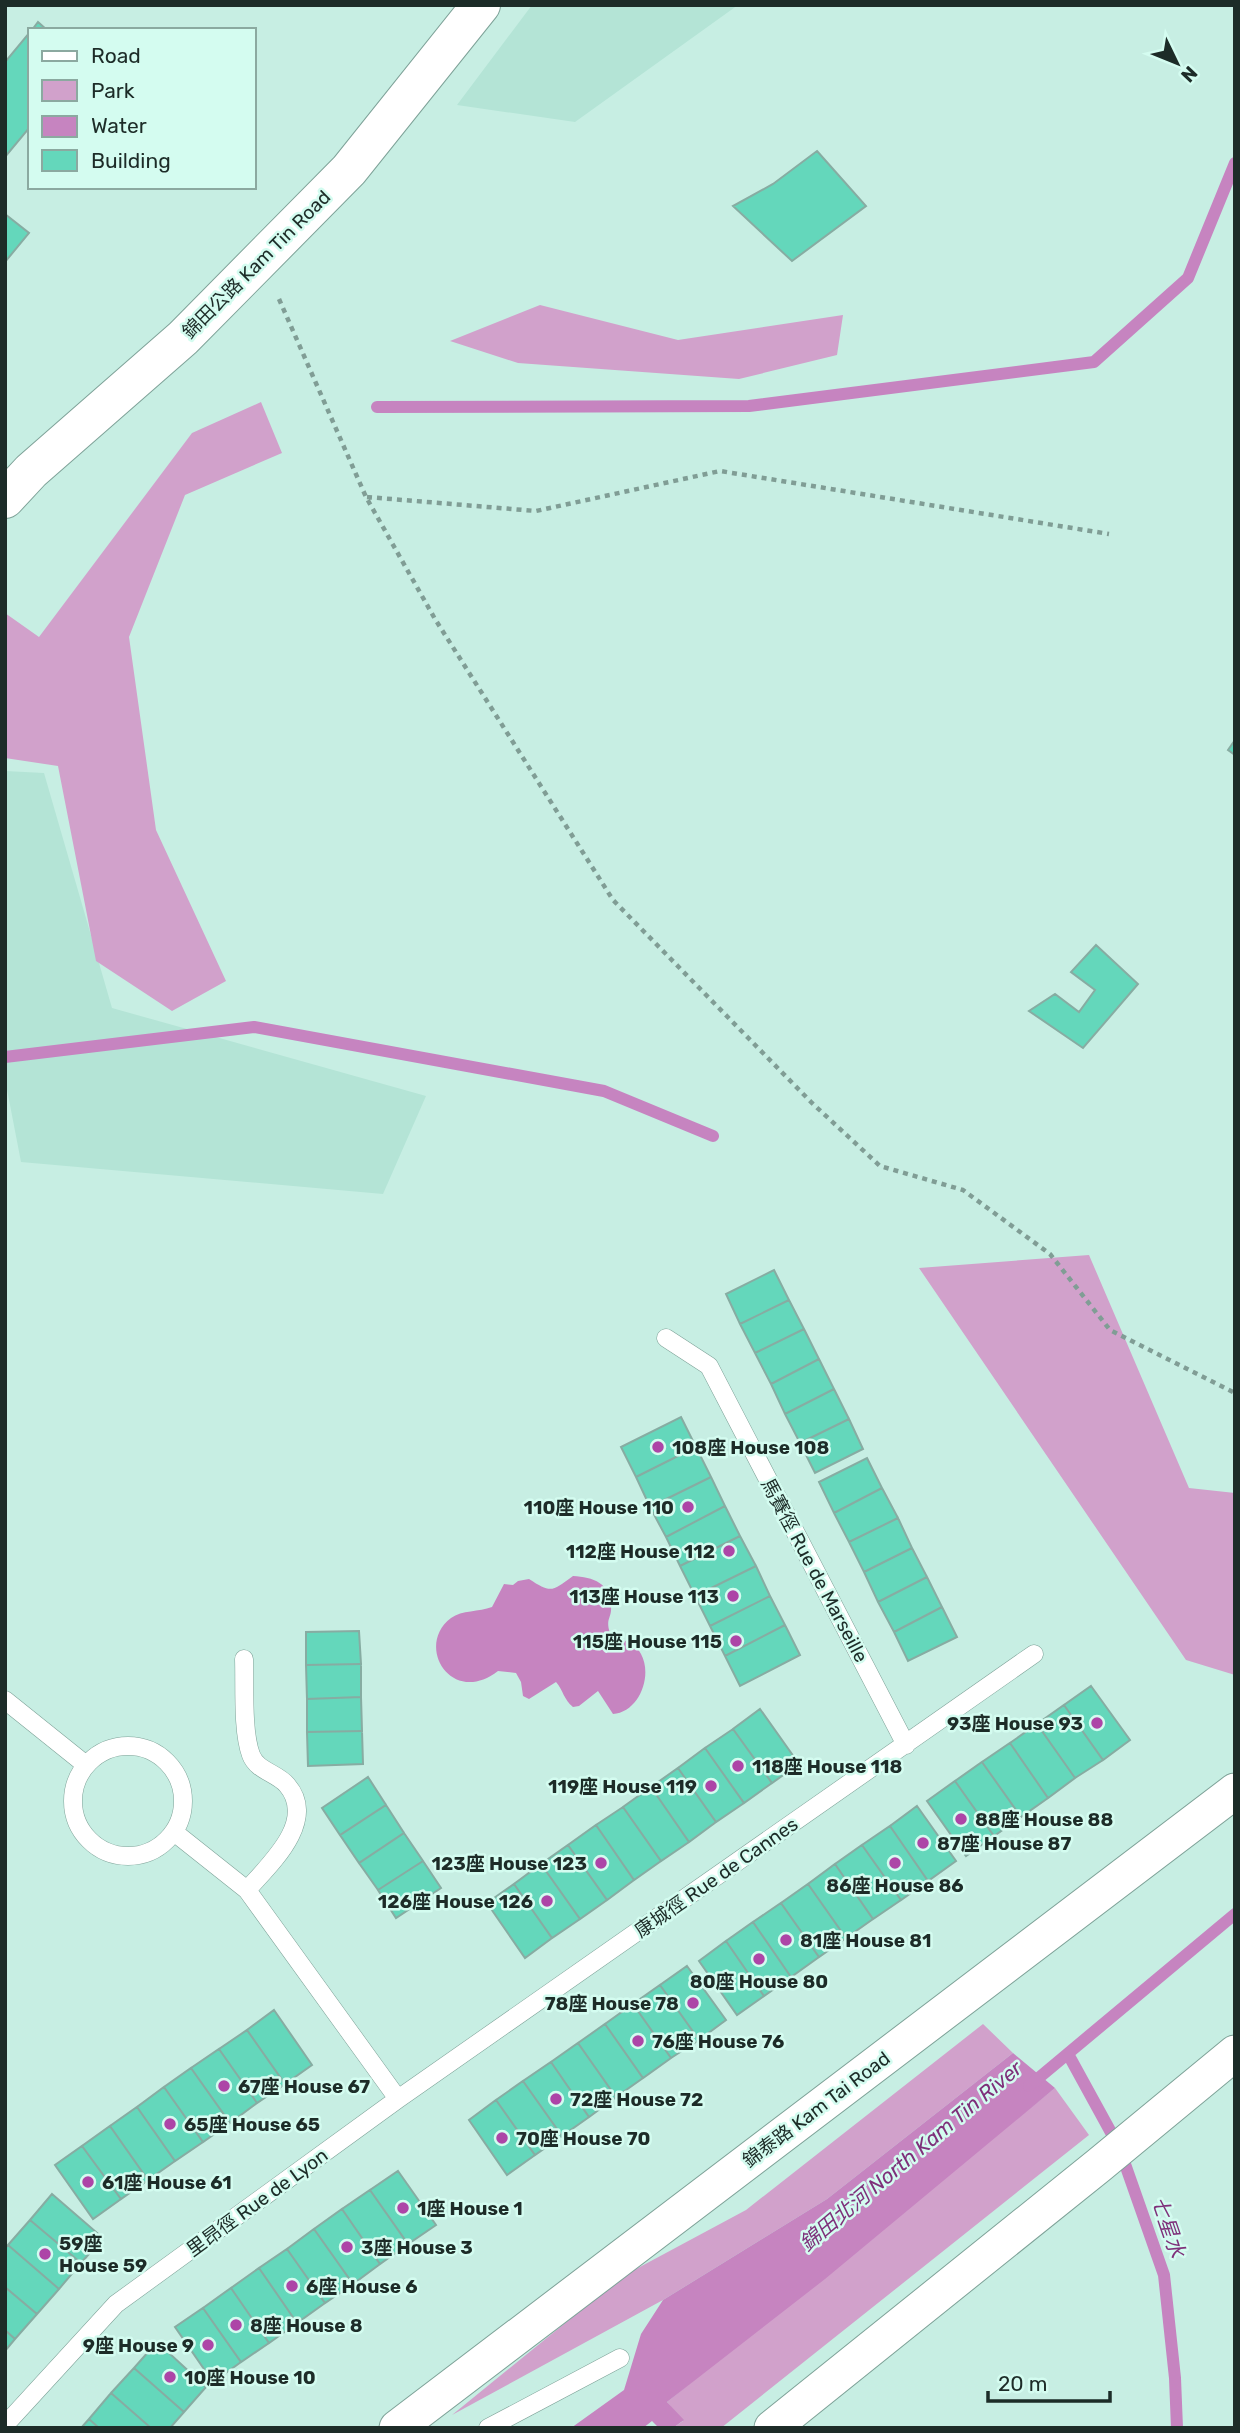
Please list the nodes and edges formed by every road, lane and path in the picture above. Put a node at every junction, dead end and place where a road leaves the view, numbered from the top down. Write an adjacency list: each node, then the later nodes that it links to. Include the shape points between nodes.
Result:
1 (481, 5): 2 (main road, 錦田公路 Kam Tin Road, via 349,170)
2 (260, 260): 3 (path); 4 (main road, 錦田公路 Kam Tin Road, via 183,338)
3 (366, 497): 5 (path, via 536,511 720,471); 7 (path, via 435,620 622,910 880,1166 963,1190 1051,1254 1110,1330)
4 (5, 499)
5 (1109, 534)
6 (666, 1338): 11 (lane, 馬賽徑 Rue de Marseille, via 709,1366)
7 (1235, 1393)
8 (1034, 1654): 11 (lane, 康城徑 Rue de Cannes)
9 (244, 1659): 15 (lane, via 247,1741 252,1757 287,1784 296,1803 295,1824 286,1847)
10 (5, 1700): 12 (lane)
11 (906, 1745): 17 (lane, 康城徑 Rue de Cannes)
12 (86, 1765): 14 (lane, via 100,1752 118,1746 155,1752 179,1778 182,1815); 14 (lane, via 73,1798 82,1832 94,1845 128,1856 146,1853)
13 (1235, 1791): 20 (street, 錦泰路 Kam Tai Road)
14 (174, 1832): 15 (lane)
15 (247, 1890): 17 (lane)
16 (1235, 2053): 22 (street)
17 (398, 2099): 19 (lane, 里昂徑 Rue de Lyon, via 116,2304)
18 (620, 2358): 21 (lane)
19 (5, 2425)
20 (397, 2428)
21 (488, 2428)
22 (772, 2428)

